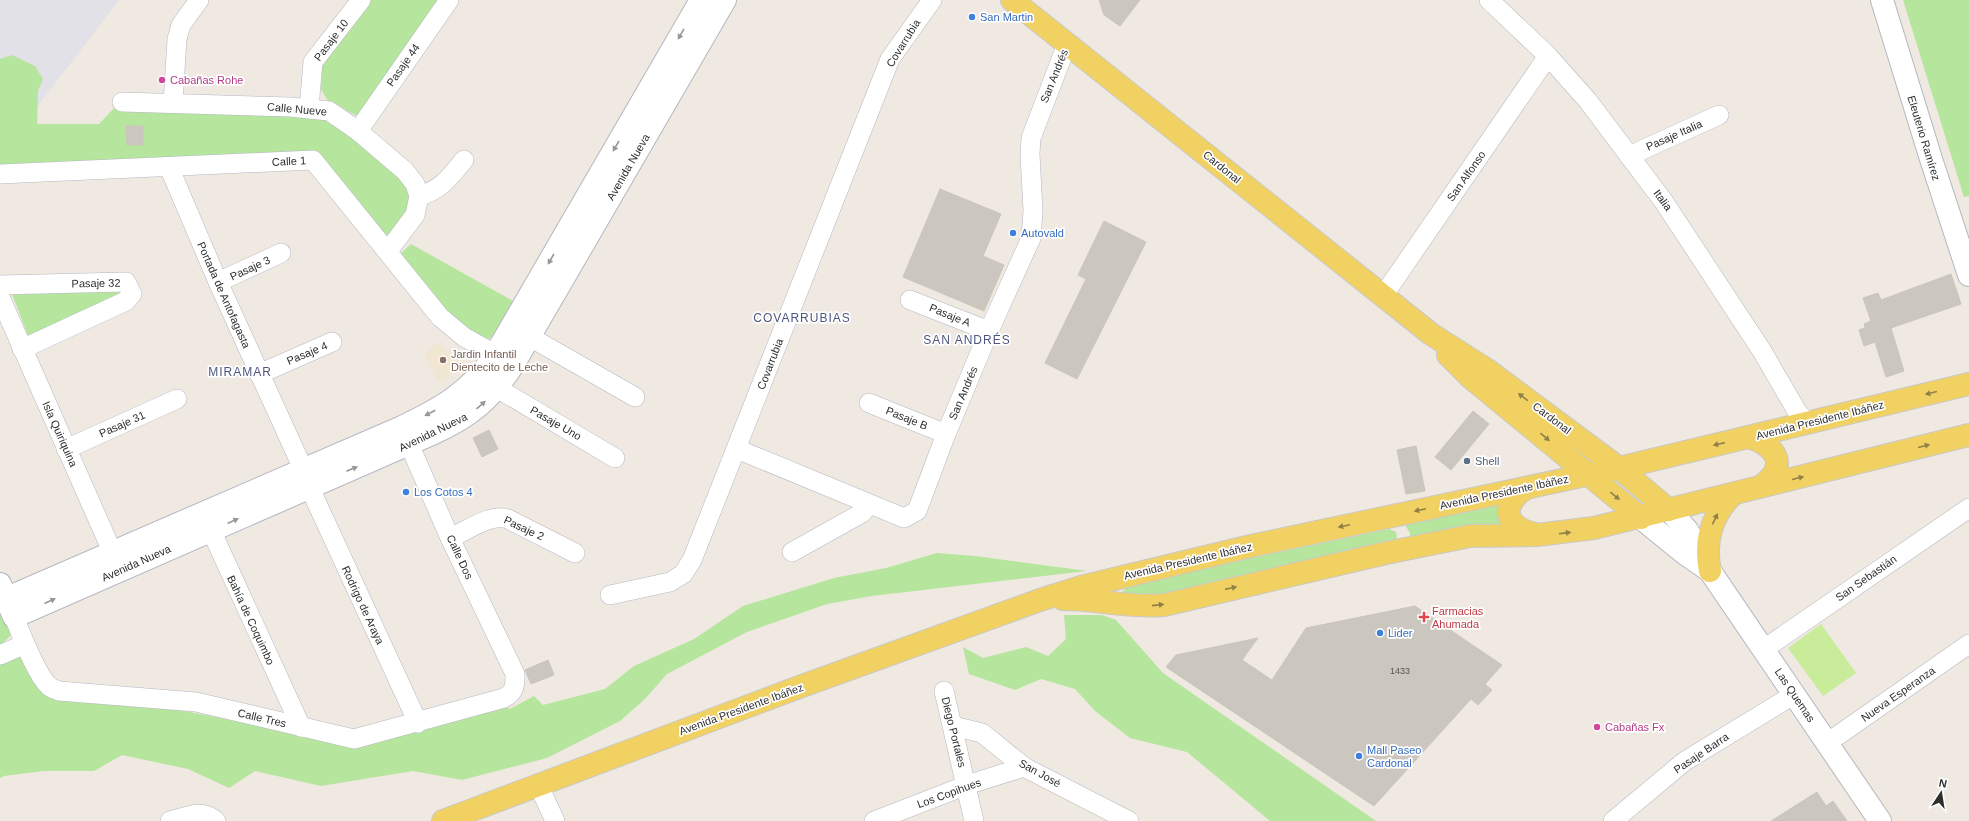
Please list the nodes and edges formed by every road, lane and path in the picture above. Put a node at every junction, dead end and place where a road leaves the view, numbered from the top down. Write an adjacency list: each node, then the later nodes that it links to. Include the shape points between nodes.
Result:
1 (199, 0): 13 (street, via 181,25 177,39)
2 (361, 0): 14 (street, Pasaje 10, via 313,62)
3 (449, 0): 16 (street, Pasaje 44)
4 (700, 0): 21 (street, Avenida Nueva, one-way to 21)
5 (932, 0): 50 (street, Covarrubia, via 890,59)
6 (1012, 0): 10 (main road, Cardonal)
7 (1489, 0): 11 (street, Italia)
8 (1882, 0): 25 (street, Eleuterio Ramírez)
9 (717, 3): 21 (street, Avenida Nueva)
10 (1067, 44): 28 (main road, Cardonal); 31 (street, San Andrés, via 1031,138 1031,238)
11 (1548, 56): 17 (street, Italia, via 1588,101); 28 (street, San Alfonso)
12 (122, 102): 13 (street, Calle Nueve)
13 (173, 103): 14 (street, Calle Nueve)
14 (309, 108): 16 (street, Calle Nueve, via 328,111)
15 (1720, 115): 17 (street, Pasaje Italia)
16 (358, 131): 22 (street, Calle Nueve, via 405,171 415,184)
17 (1629, 156): 43 (street, Italia, via 1698,251 1798,413)
18 (464, 160): 22 (street, via 433,192)
19 (169, 167): 20 (street, Calle 1); 23 (street, Calle 1, via 313,160); 26 (street, Portada de Antofagasta)
20 (0, 174)
21 (612, 174): 33 (street, Avenida Nueva); 36 (street, Avenida Nueva, one-way to 36)
22 (419, 196): 23 (street, via 415,215)
23 (388, 251): 36 (street, Calle 1, via 440,317 464,337)
24 (281, 253): 26 (street, Pasaje 3)
25 (1969, 275)
26 (218, 282): 37 (street, Portada de Antofagasta)
27 (0, 285): 35 (street, Pasaje 32, via 126,282 131,289 132,294 126,301)
28 (1383, 296): 32 (main road, Cardonal)
29 (0, 297): 35 (street, Isla Quiriquina)
30 (910, 300): 31 (street, Pasaje A)
31 (989, 331): 44 (street, San Andrés)
32 (1431, 334): 47 (main road, Cardonal, one-way to 32, via 1486,368); 54 (main road, Cardonal, one-way to 54, via 1470,377)
33 (530, 337): 36 (street, Avenida Nueva); 40 (street)
34 (332, 342): 37 (street, Pasaje 4)
35 (22, 349): 49 (street, Isla Quiriquina)
36 (504, 360): 39 (street, Avenida Nueva); 46 (street, Avenida Nueva, one-way to 46, via 432,412)
37 (259, 374): 55 (street, Portada de Antofagasta)
38 (1969, 384): 43 (main road, Avenida Presidente Ibáñez, one-way to 43)
39 (497, 388): 46 (street, Avenida Nueva, one-way to 39, via 460,420 480,406); 52 (street, Pasaje Uno)
40 (635, 397)
41 (177, 399): 49 (street, Pasaje 31)
42 (869, 403): 44 (street, Pasaje B)
43 (1808, 423): 48 (main road, Avenida Presidente Ibáñez)
44 (946, 434): 59 (street, San Andrés, via 917,511 904,518)
45 (1969, 435): 56 (main road, Avenida Presidente Ibáñez, one-way to 45)
46 (406, 436): 55 (street, Avenida Nueva); 66 (street, Calle Dos)
47 (1577, 436): 51 (main road, via 1596,444 1626,451); 53 (main road, Cardonal)
48 (1749, 437): 51 (main road, Avenida Presidente Ibáñez, one-way to 51); 56 (main road, via 1767,444 1776,456 1774,473)
49 (66, 449): 70 (street, Isla Quiriquina)
50 (737, 449): 59 (street, San Andrés); 73 (street, Covarrubia, via 692,560 683,574 670,582)
51 (1678, 454): 53 (main road, Avenida Presidente Ibáñez)
52 (615, 458)
53 (1619, 468): 54 (main road, Avenida Presidente Ibáñez); 60 (main road, Cardonal)
54 (1589, 474): 57 (main road, Avenida Presidente Ibáñez); 63 (main road, Cardonal, one-way to 63)
55 (306, 479): 64 (street, Avenida Nueva); 84 (street, Rodrigo de Araya)
56 (1760, 487): 58 (main road, Avenida Presidente Ibáñez)
57 (1526, 488): 62 (main road, Avenida Presidente Ibáñez, one-way to 62); 65 (main road, via 1514,497 1509,513 1517,528)
58 (1733, 494): 60 (main road, Avenida Presidente Ibáñez); 71 (main road, one-way to 58, via 1707,556 1711,529 1718,512)
59 (869, 505): 67 (street, via 862,513)
60 (1669, 510): 63 (main road, Avenida Presidente Ibáñez); 71 (street, Las Quemas, via 1686,530)
61 (1968, 511): 79 (street, San Sebastián)
62 (1382, 518): 69 (main road, via 1394,520 1403,532 1397,548); 72 (main road, Avenida Presidente Ibáñez, one-way to 72)
63 (1642, 518): 65 (main road, Avenida Presidente Ibáñez, one-way to 63, via 1594,528); 71 (street, Las Quemas, via 1684,553)
64 (207, 522): 70 (street, Avenida Nueva); 86 (street, Bahía de Coquimbo)
65 (1537, 535): 69 (main road, Avenida Presidente Ibáñez, via 1470,536)
66 (450, 538): 68 (street, Pasaje 2, via 500,516); 81 (street, Calle Dos, via 515,674)
67 (792, 552)
68 (575, 553)
69 (1386, 553): 76 (main road, Avenida Presidente Ibáñez, one-way to 69, via 1164,605)
70 (116, 561): 74 (street, Avenida Nueva)
71 (1710, 570): 79 (street, Las Quemas)
72 (1131, 574): 75 (main road, Avenida Presidente Ibáñez); 76 (main road, via 1116,587)
73 (610, 595)
74 (7, 600): 77 (street, Calle Tres)
75 (1040, 600): 76 (main road, Avenida Presidente Ibáñez, via 1087,599); 89 (main road, Avenida Presidente Ibáñez)
76 (1122, 605)
77 (25, 644): 80 (street); 86 (street, Calle Tres, via 45,682 53,689 196,702)
78 (1969, 644): 87 (street, Nueva Esperanza)
79 (1764, 649): 83 (street, Las Quemas)
80 (0, 655)
81 (515, 688): 84 (street, Calle Tres, via 504,698)
82 (944, 691): 85 (street, Diego Portales)
83 (1795, 694): 87 (street, Las Quemas); 98 (street, Pasaje Barra, via 1685,761)
84 (418, 723): 86 (street, Calle Tres, via 354,739)
85 (953, 726): 88 (street, San José, via 982,733); 90 (street, Diego Portales)
86 (301, 727)
87 (1827, 743): 99 (street, Las Quemas)
88 (1024, 767): 90 (street, Los Copihues); 97 (street, San José)
89 (538, 784): 93 (main road, Avenida Presidente Ibáñez); 94 (street)
90 (967, 785): 95 (street, Los Copihues); 96 (street, Diego Portales)
91 (170, 821): 92 (street, via 202,814)
92 (216, 821)
93 (443, 821)
94 (555, 821)
95 (874, 821)
96 (974, 821)
97 (1129, 821)
98 (1613, 821)
99 (1880, 821)

